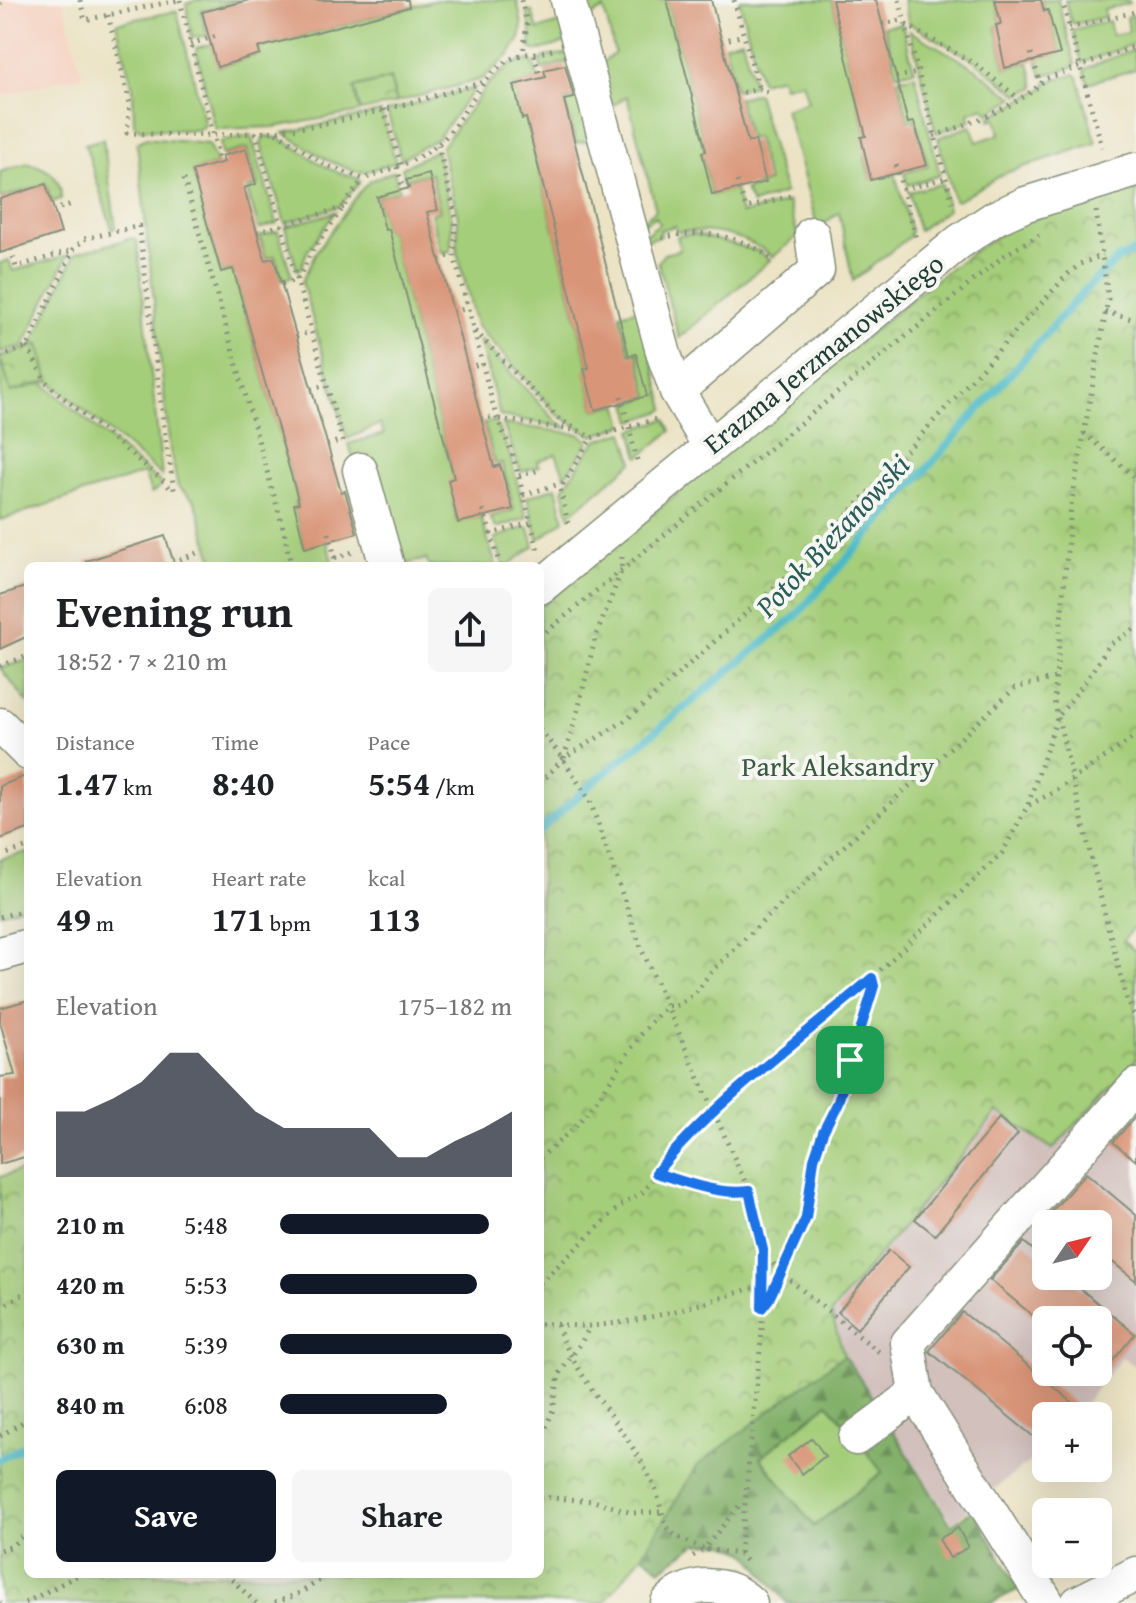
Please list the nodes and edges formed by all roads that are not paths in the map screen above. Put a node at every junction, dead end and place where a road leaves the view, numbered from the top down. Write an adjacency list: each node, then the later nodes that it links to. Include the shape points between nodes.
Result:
1 (568, 0): 4 (street)
2 (1136, 170): 5 (street, Erazma Jerzmanowskiego, via 1067,189 995,218 928,266)
3 (812, 234): 4 (street, via 817,270)
4 (674, 403): 5 (street)
5 (710, 446): 8 (street, Erazma Jerzmanowskiego)
6 (353, 463): 7 (street)
7 (386, 562)
8 (548, 581)
9 (0, 725): 10 (street)
10 (24, 749)
11 (24, 947): 12 (street)
12 (0, 954)
13 (1136, 1086): 14 (street, via 908,1343)
14 (914, 1383): 15 (street); 17 (street)
15 (856, 1438)
16 (1136, 1574): 20 (street)
17 (1042, 1581)
18 (668, 1603): 19 (street, via 682,1592 705,1586 731,1590)
19 (750, 1603)
20 (1078, 1603)

